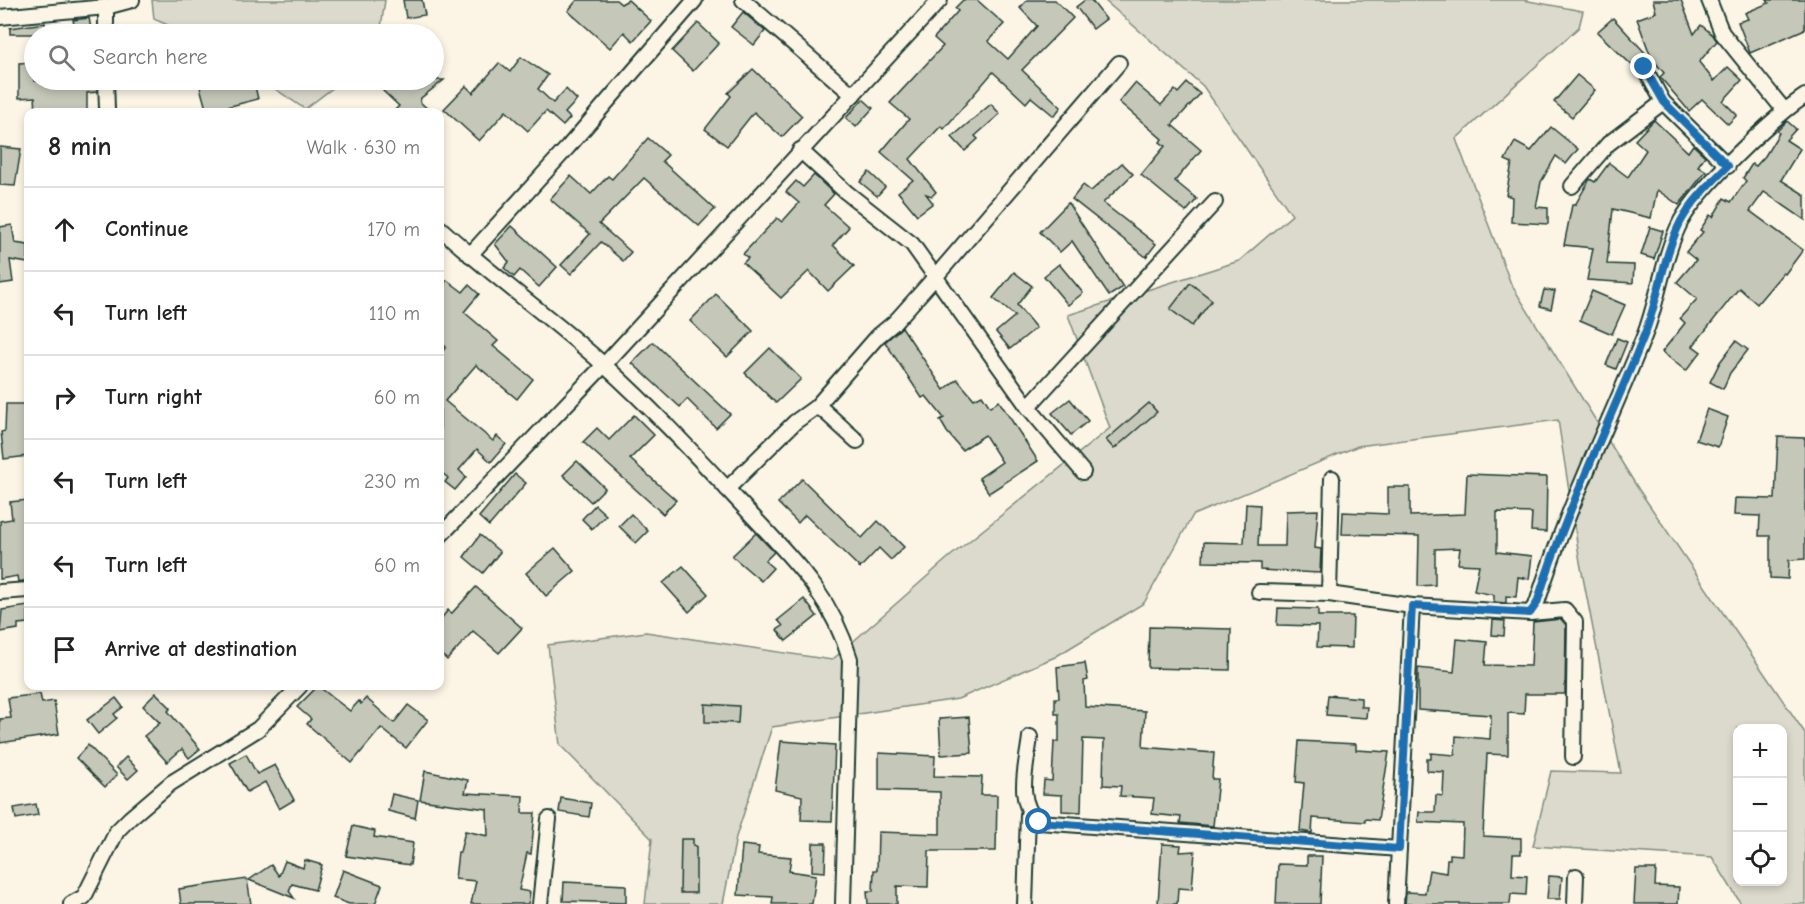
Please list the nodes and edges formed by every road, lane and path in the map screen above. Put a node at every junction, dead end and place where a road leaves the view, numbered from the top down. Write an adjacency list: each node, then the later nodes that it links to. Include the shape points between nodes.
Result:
1 (132, 0): 6 (street)
2 (694, 0): 23 (street)
3 (743, 0): 13 (street)
4 (940, 0): 13 (street)
5 (1709, 0): 17 (street, via 1722,33)
6 (106, 7): 8 (street); 9 (street)
7 (0, 11): 8 (street)
8 (0, 17)
9 (106, 24)
10 (1119, 63): 24 (street)
11 (1644, 67): 15 (street)
12 (106, 90): 16 (street)
13 (853, 95): 18 (street)
14 (1805, 96): 17 (street)
15 (1664, 102): 19 (street); 20 (street, via 1608,144)
16 (106, 108)
17 (1784, 110): 19 (street)
18 (801, 150): 24 (street, via 912,244); 25 (street)
19 (1728, 166): 38 (street, via 1682,220 1669,250 1646,332 1572,502 1537,603)
20 (1572, 186)
21 (1215, 202): 27 (street)
22 (444, 232): 23 (street)
23 (470, 255): 25 (street)
24 (937, 275): 26 (street); 27 (street)
25 (604, 365): 31 (street); 32 (street)
26 (816, 407): 28 (street); 31 (street, via 795,422)
27 (1028, 407): 29 (street)
28 (857, 441)
29 (1083, 472)
30 (1332, 478): 36 (street)
31 (727, 489): 48 (street, via 815,584 844,639 850,659)
32 (444, 532)
33 (24, 590): 34 (street)
34 (0, 592)
35 (1259, 592): 36 (street)
36 (1329, 594): 37 (street)
37 (1412, 606): 38 (street); 44 (street)
38 (1530, 613): 41 (street, via 1564,610 1575,622)
39 (296, 690): 46 (street, via 258,729 171,783 130,818 117,831 84,897)
40 (1030, 737): 42 (street, via 1023,798)
41 (1573, 757)
42 (1028, 814): 44 (street, via 1039,822); 49 (street)
43 (549, 819): 47 (street)
44 (1399, 849): 50 (street)
45 (1576, 876): 51 (street)
46 (71, 904)
47 (540, 904)
48 (843, 904)
49 (1025, 904)
50 (1396, 904)
51 (1575, 904)

